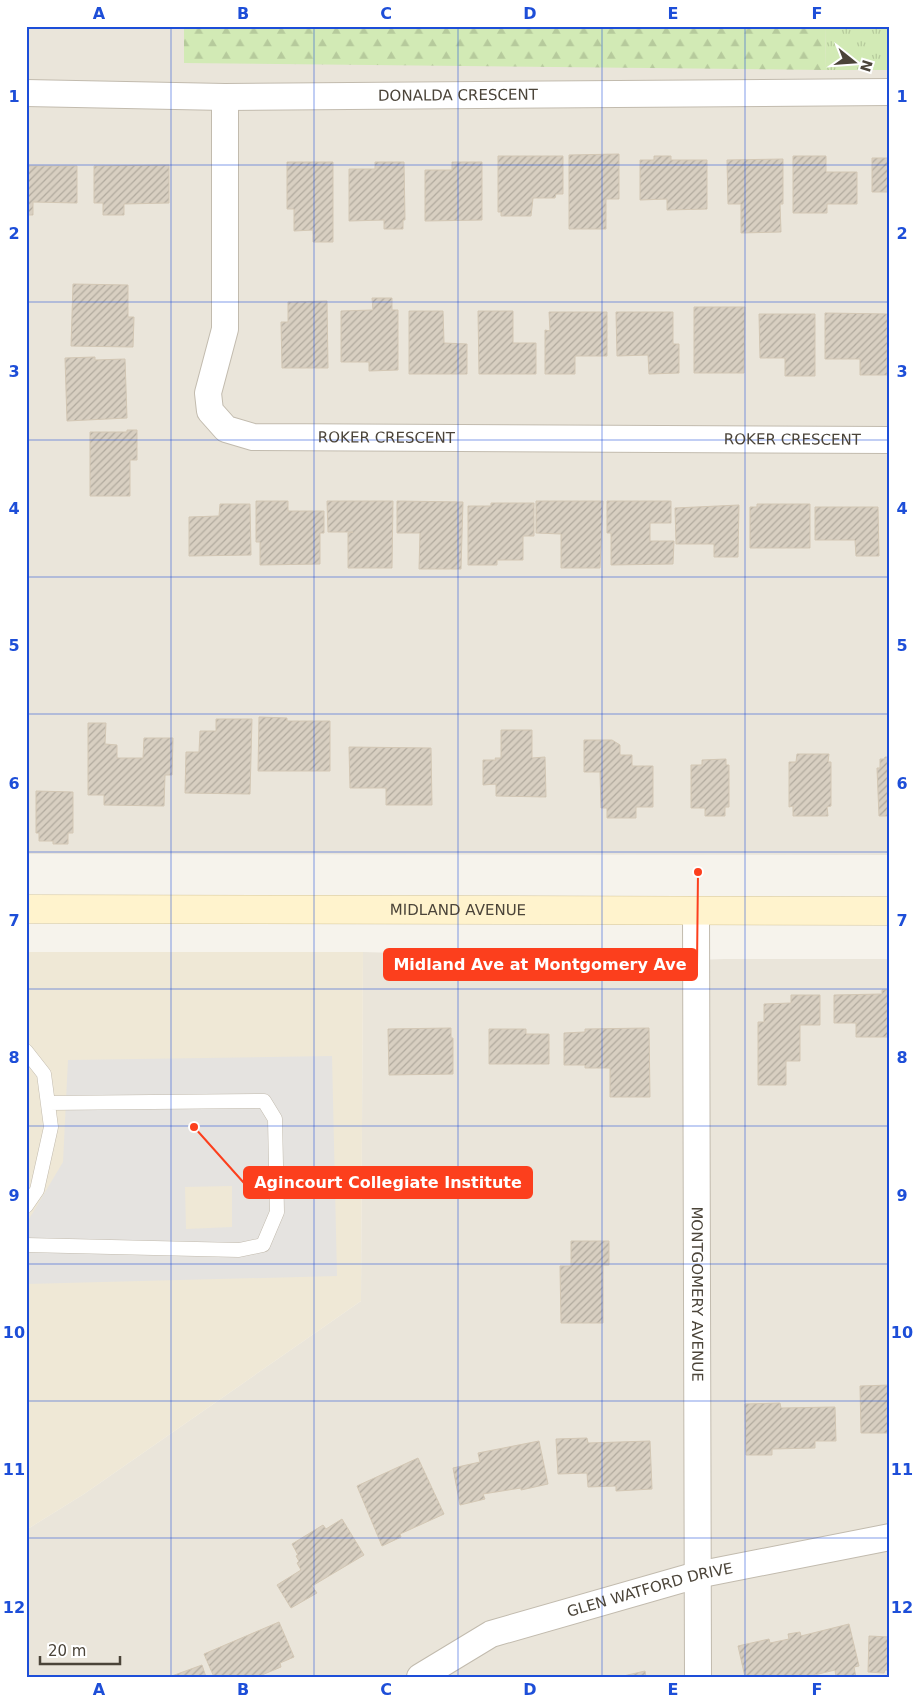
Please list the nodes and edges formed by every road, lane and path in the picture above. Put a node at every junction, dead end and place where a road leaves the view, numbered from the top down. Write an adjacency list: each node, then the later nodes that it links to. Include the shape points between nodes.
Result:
1 (890, 92): 3 (street, DONALDA CRESCENT)
2 (26, 93): 3 (street, DONALDA CRESCENT)
3 (225, 97): 4 (street, ROKER CRESCENT, via 225,329 208,393 210,411 226,428 252,437)
4 (890, 440)
5 (26, 909): 6 (main road, MIDLAND AVENUE)
6 (696, 912): 7 (main road, MIDLAND AVENUE); 13 (street, MONTGOMERY AVENUE)
7 (890, 912)
8 (26, 1051): 9 (lane, via 44,1074)
9 (48, 1103): 10 (lane, via 51,1128 36,1190); 11 (lane, via 264,1101 275,1118 277,1212 263,1245 238,1250)
10 (26, 1206)
11 (26, 1245)
12 (890, 1537): 13 (street, GLEN WATFORD DRIVE)
13 (697, 1575): 14 (street, GLEN WATFORD DRIVE, via 491,1634); 15 (street, MONTGOMERY AVENUE)
14 (420, 1677)
15 (698, 1677)

